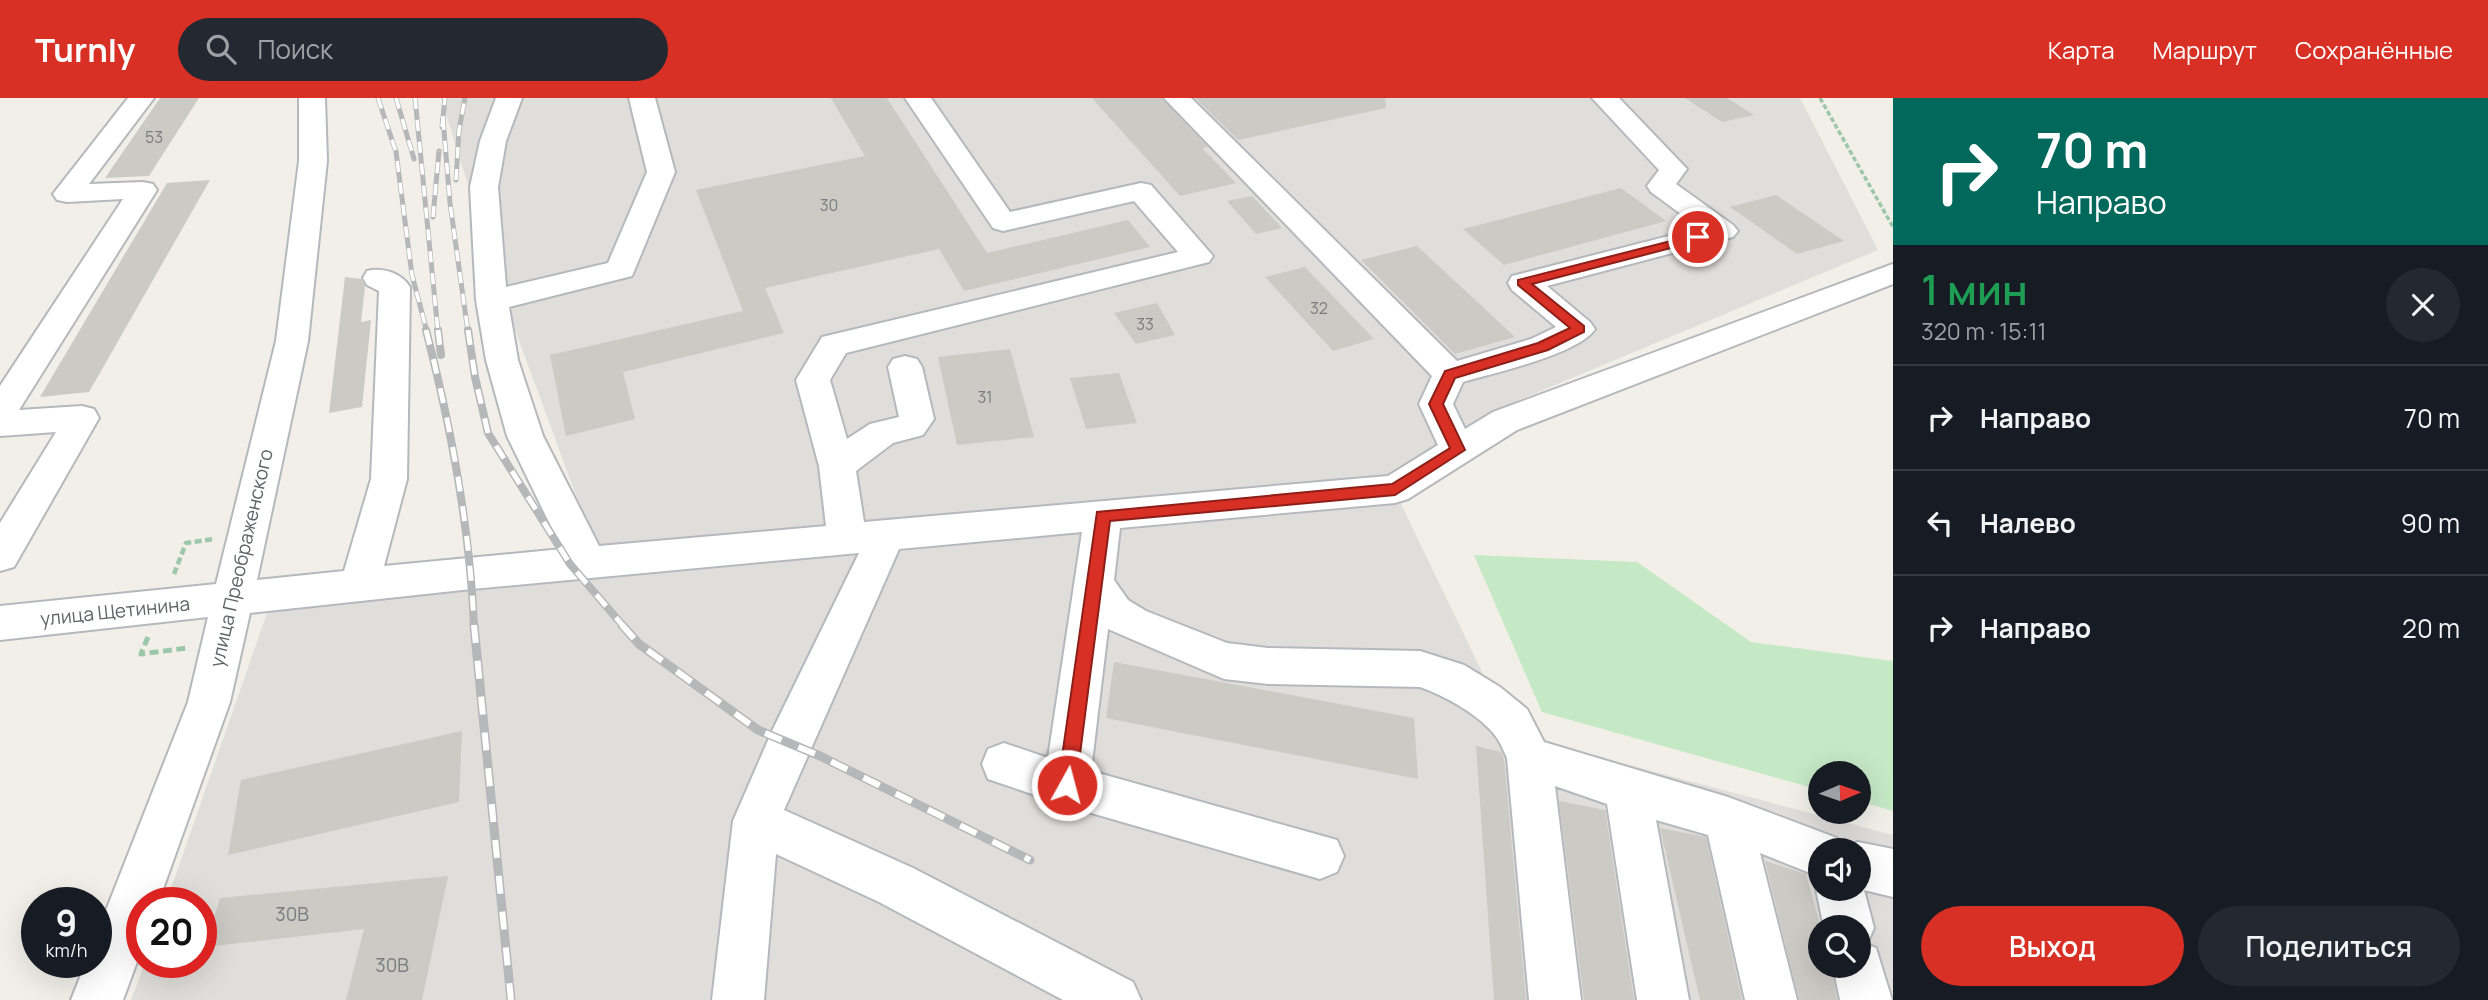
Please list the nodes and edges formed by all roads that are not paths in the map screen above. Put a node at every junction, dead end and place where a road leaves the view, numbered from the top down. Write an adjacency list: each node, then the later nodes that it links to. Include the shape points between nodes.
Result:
1 (141, 98): 13 (street, via 67,194 143,190)
2 (312, 98): 23 (street, улица Преображенского, via 313,161 292,341)
3 (509, 98): 10 (street, via 493,141 484,187)
4 (642, 98): 10 (street, via 661,172 621,268)
5 (918, 98): 16 (street, via 1003,222 1141,191 1198,257 834,345 813,380)
6 (1177, 98): 12 (street)
7 (1605, 98): 12 (street, via 1673,169 1661,186 1723,231 1523,283 1579,329 1543,347)
8 (1893, 273): 15 (street, улица Щетинина, via 1504,421)
9 (378, 278): 22 (street, via 395,287 389,479)
10 (492, 300): 20 (street, via 502,359 526,436)
11 (905, 368): 16 (street, via 915,424 884,432)
12 (1450, 374): 15 (street, via 1436,404)
13 (0, 413)
14 (0, 424): 19 (street, via 82,418)
15 (1458, 450): 17 (street, улица Щетинина, via 1395,489)
16 (836, 466): 18 (street)
17 (1103, 516): 18 (street, улица Щетинина); 21 (street)
18 (867, 537): 20 (street, улица Щетинина); 30 (street)
19 (0, 556)
20 (588, 563): 22 (street, улица Щетинина)
21 (1094, 582): 25 (street, via 1114,612 1132,623 1224,661 1420,669 1449,678 1512,723); 27 (street)
22 (359, 585): 23 (street, улица Щетинина)
23 (231, 599): 24 (street, улица Щетинина); 36 (street, улица Преображенского, via 209,702)
24 (0, 624)
25 (1530, 757): 28 (street); 39 (street)
26 (1004, 764): 27 (street)
27 (1067, 785): 32 (street)
28 (1628, 790): 29 (street); 40 (street)
29 (1728, 819): 31 (street); 41 (street)
30 (756, 821): 37 (street); 38 (street, via 896,885)
31 (1808, 849)
32 (1320, 856)
33 (1871, 868): 34 (street)
34 (1893, 873)
35 (1861, 978): 42 (street)
36 (97, 1000)
37 (738, 1000)
38 (1115, 1000)
39 (1555, 1000)
40 (1663, 1000)
41 (1771, 1000)
42 (1866, 1000)

